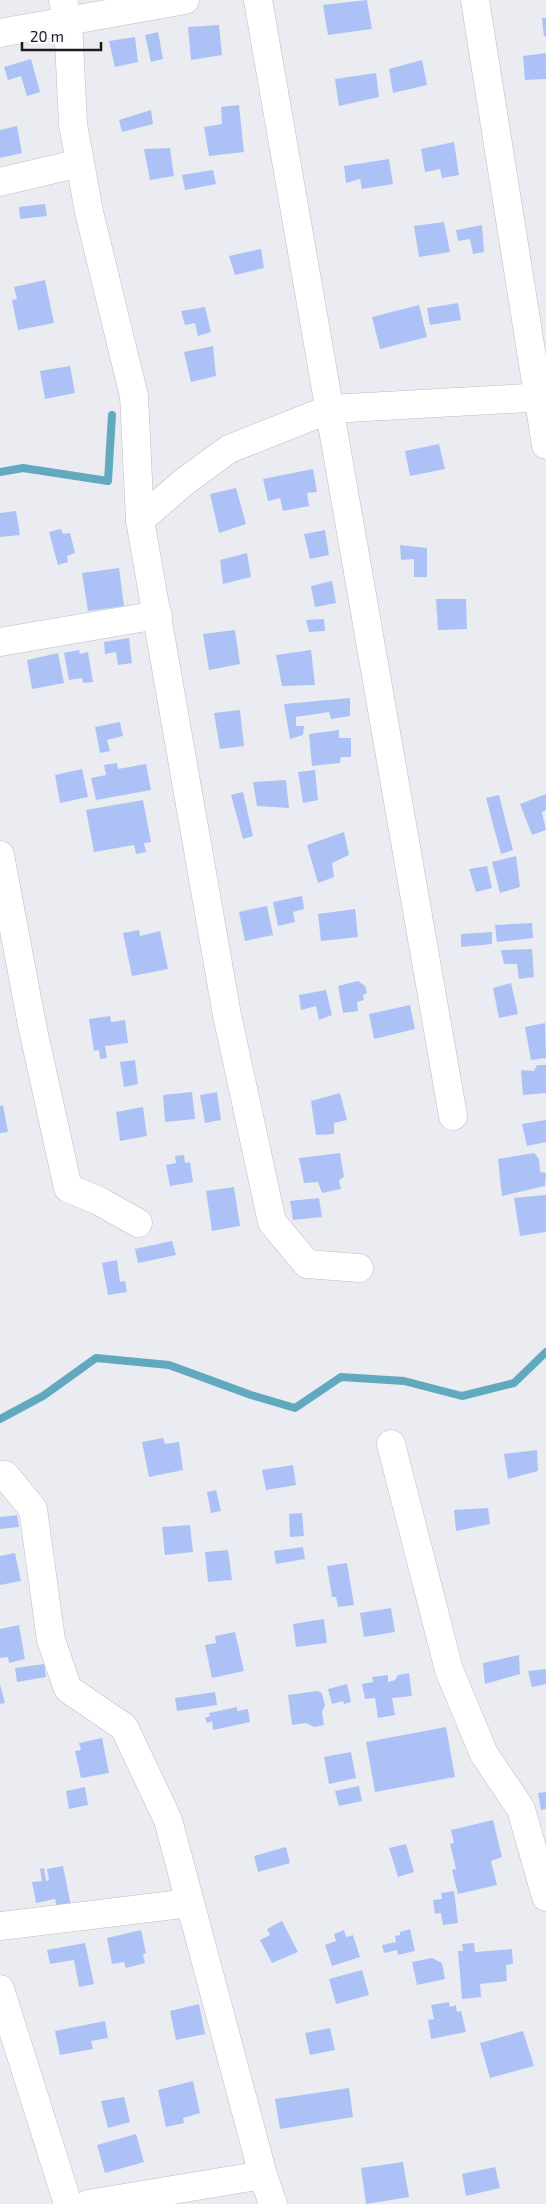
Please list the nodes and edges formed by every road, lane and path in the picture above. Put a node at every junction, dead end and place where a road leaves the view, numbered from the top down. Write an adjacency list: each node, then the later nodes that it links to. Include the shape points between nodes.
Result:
1 (184, 0): 4 (street)
2 (258, 0): 9 (street)
3 (475, 0): 8 (street)
4 (66, 11): 5 (street); 6 (street, via 73,124)
5 (0, 33)
6 (80, 163): 7 (street); 11 (street, via 88,212 134,396)
7 (0, 182)
8 (542, 397): 9 (street); 10 (street)
9 (330, 410): 11 (street, via 229,449); 15 (street)
10 (546, 446)
11 (140, 520): 12 (street)
12 (158, 615): 13 (street); 17 (street, via 227,1015 272,1222 307,1264)
13 (0, 642)
14 (0, 855): 16 (street, via 32,1025 68,1188 100,1201)
15 (454, 1116)
16 (138, 1223)
17 (359, 1268)
18 (391, 1444): 20 (street, via 449,1670 484,1754 521,1810)
19 (0, 1475): 21 (street, via 5,1475 33,1509 51,1640 68,1689 124,1727 168,1820)
20 (546, 1897)
21 (190, 1903): 22 (street); 24 (street)
22 (0, 1926)
23 (0, 1989): 25 (street)
24 (264, 2175): 26 (street); 27 (street)
25 (68, 2204)
26 (88, 2204)
27 (274, 2204)

